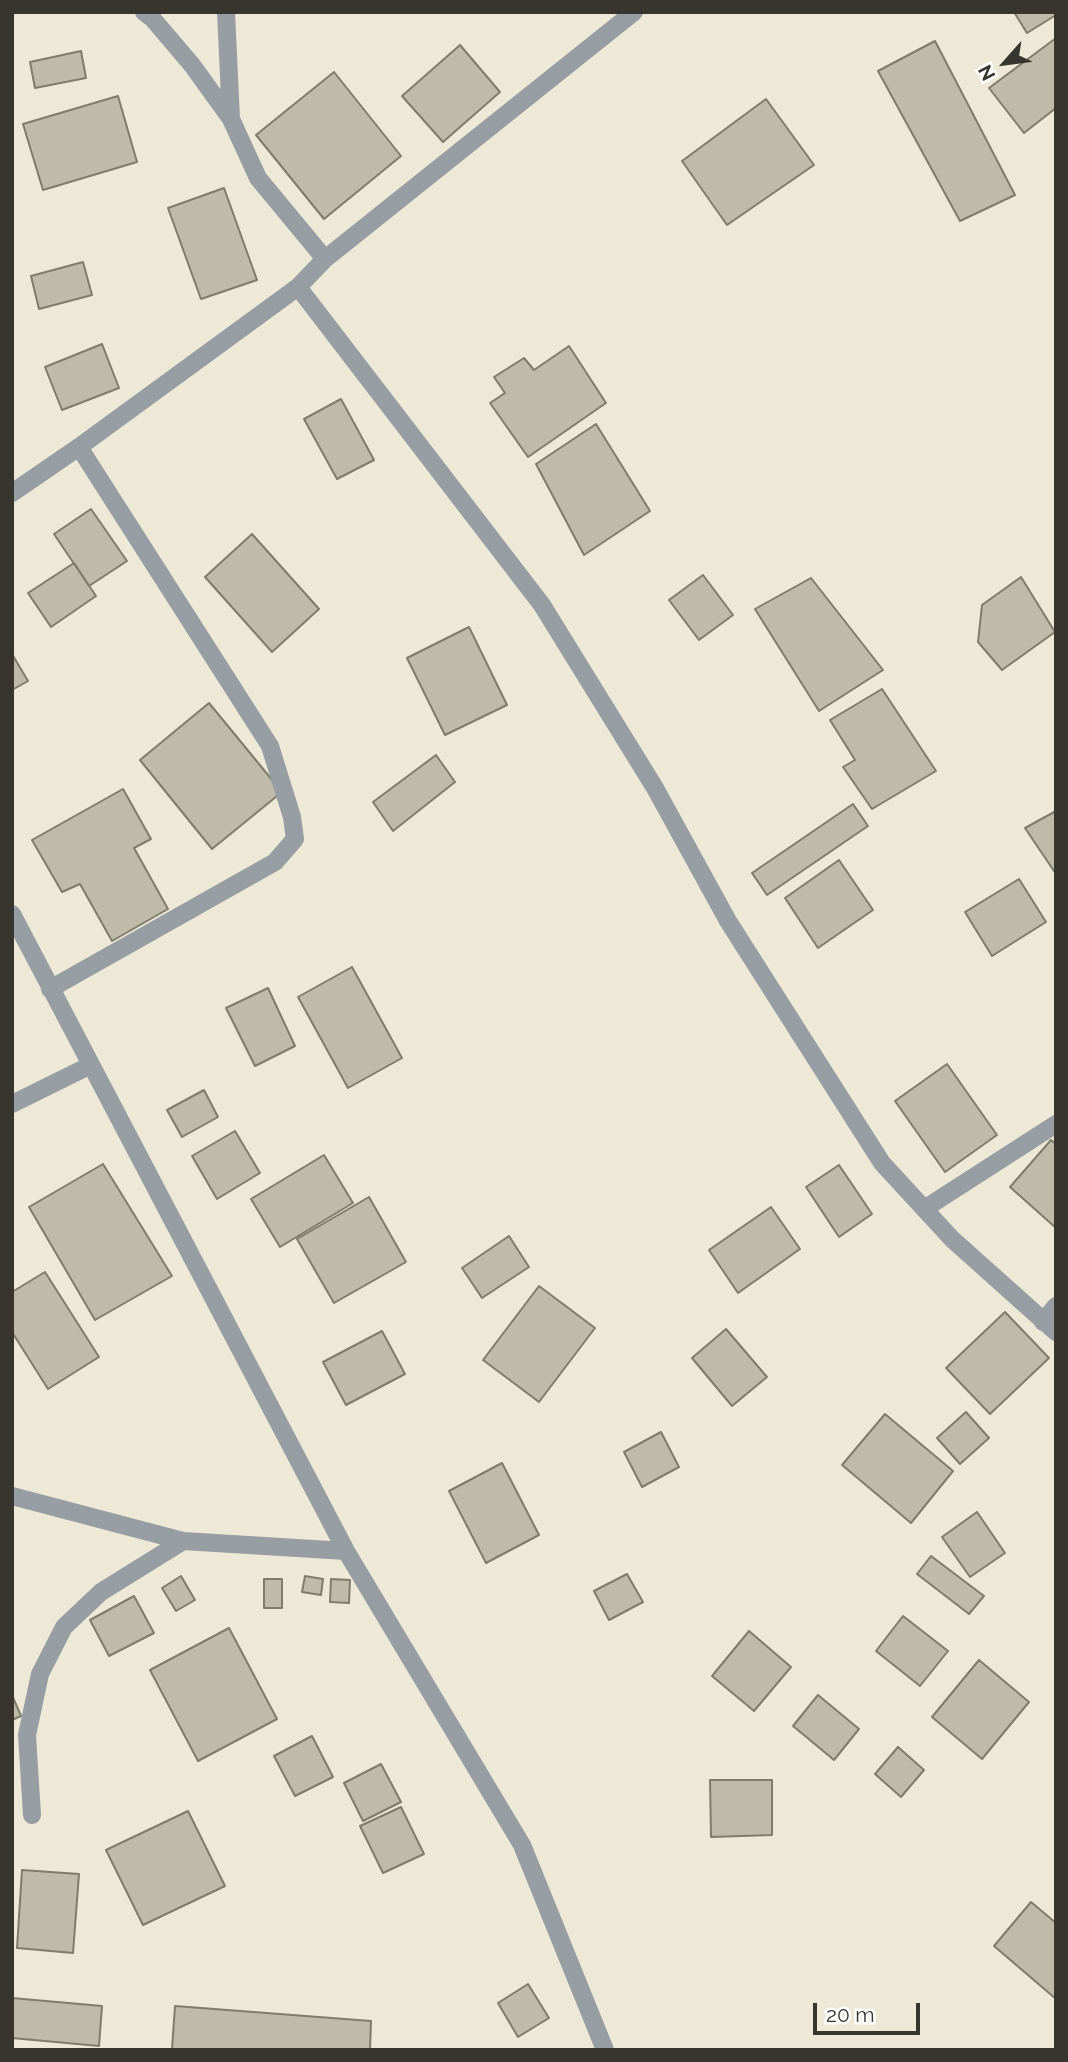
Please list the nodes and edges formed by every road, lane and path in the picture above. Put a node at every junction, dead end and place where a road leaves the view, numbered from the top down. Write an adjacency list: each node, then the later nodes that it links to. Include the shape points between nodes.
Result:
1 (144, 12): 4 (street, via 192,65)
2 (226, 12): 4 (street)
3 (634, 12): 5 (street)
4 (231, 119): 5 (street, via 258,178)
5 (325, 259): 6 (street)
6 (298, 287): 7 (street); 14 (street, via 542,606 772,990 882,1163)
7 (79, 447): 8 (street); 10 (street, via 270,746 295,839 275,862)
8 (12, 493)
9 (12, 914): 10 (street)
10 (50, 989): 11 (street)
11 (91, 1065): 12 (street); 19 (street)
12 (12, 1104)
13 (1056, 1124): 14 (street)
14 (924, 1209): 16 (street)
15 (1056, 1306): 16 (street)
16 (1049, 1327)
17 (12, 1496): 18 (street)
18 (183, 1541): 19 (street); 20 (street, via 101,1592 64,1627 40,1674 27,1735)
19 (346, 1551): 21 (street, via 522,1844)
20 (32, 1815)
21 (605, 2050)

